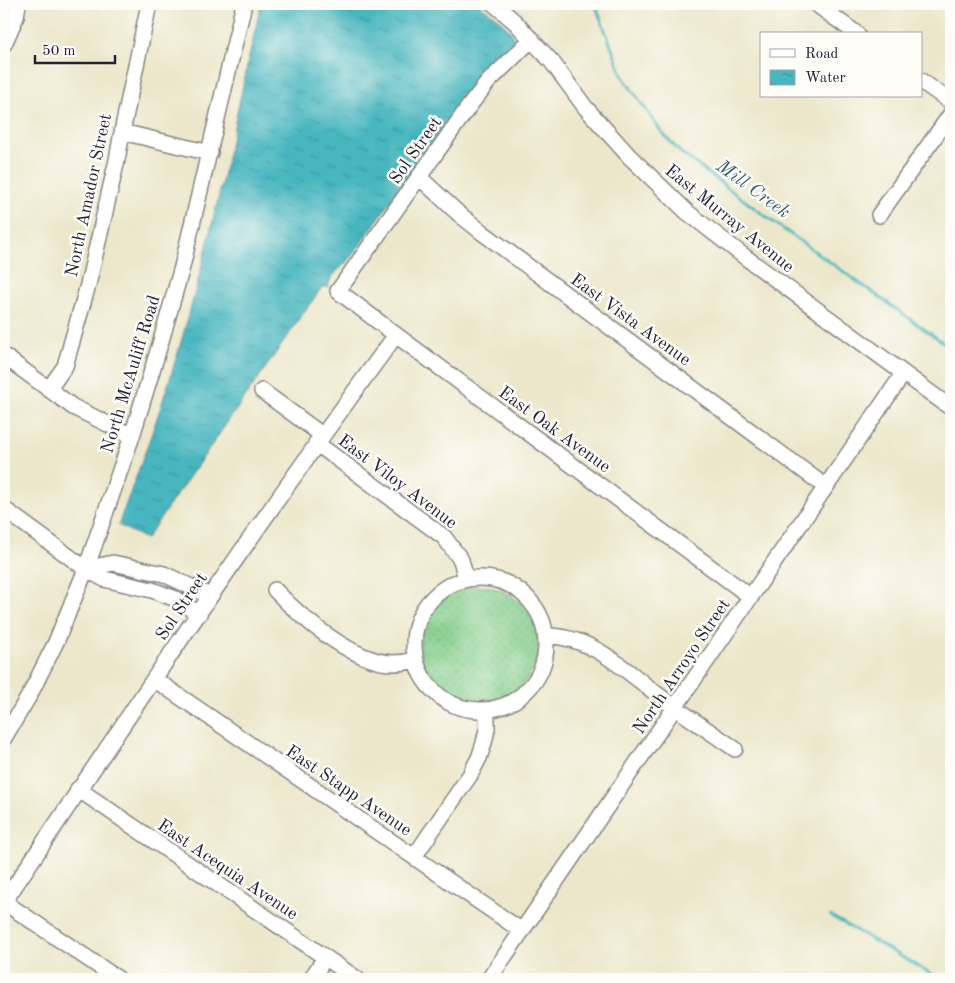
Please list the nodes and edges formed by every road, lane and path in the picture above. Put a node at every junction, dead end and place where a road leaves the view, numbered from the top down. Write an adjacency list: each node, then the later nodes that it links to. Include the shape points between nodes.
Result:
1 (18, 4): 8 (street)
2 (149, 4): 12 (street, North Amador Street)
3 (244, 4): 13 (street, North McAuliff Road)
4 (494, 4): 7 (street, East Murray Avenue)
5 (816, 4): 6 (street)
6 (854, 32)
7 (532, 39): 14 (street, Sol Street, via 488,82); 19 (street, East Murray Avenue, via 604,129 687,212)
8 (4, 44)
9 (922, 81): 10 (street)
10 (951, 102)
11 (951, 114): 15 (street)
12 (122, 132): 13 (street); 20 (street, North Amador Street, via 107,207 70,351 65,366)
13 (210, 153): 23 (street, North McAuliff Road, via 162,341)
14 (419, 177): 16 (street, Sol Street); 25 (street, East Vista Avenue, via 483,234)
15 (879, 215)
16 (338, 291): 17 (street, East Oak Avenue)
17 (396, 335): 24 (street, Sol Street); 31 (street, East Oak Avenue)
18 (4, 356): 20 (street)
19 (903, 374): 22 (street, East Murray Avenue); 25 (street, North Arroyo Street)
20 (49, 389): 23 (street, via 73,408)
21 (262, 391): 24 (street, East Viloy Avenue)
22 (951, 408)
23 (132, 436): 27 (street, North McAuliff Road)
24 (319, 439): 28 (street, East Viloy Avenue, via 444,537 460,560); 30 (street, Sol Street)
25 (826, 487): 31 (street, North Arroyo Street)
26 (4, 510): 27 (street)
27 (86, 568): 30 (street, via 113,563 164,574); 32 (street, via 104,579 176,599); 38 (street, North McAuliff Road, via 56,642)
28 (466, 579): 33 (street, via 490,578 510,584 528,597 540,614); 34 (street, via 448,586 431,599 419,617 414,638)
29 (275, 590): 34 (street, via 298,614 346,647 378,661)
30 (210, 596): 32 (street, Sol Street)
31 (751, 597): 36 (street, North Arroyo Street)
32 (199, 614): 35 (street, Sol Street)
33 (546, 636): 36 (street, via 568,637 592,647); 37 (street, via 547,656 540,676 526,694 508,706)
34 (415, 660): 37 (street, via 422,678 434,693 450,704 468,710)
35 (154, 679): 40 (street, Sol Street); 41 (street, East Stapp Avenue)
36 (675, 707): 39 (street); 43 (street, North Arroyo Street)
37 (487, 711): 41 (street, via 487,729 479,758)
38 (4, 738)
39 (735, 748)
40 (78, 789): 42 (street, Sol Street); 44 (street, East Acequia Avenue)
41 (414, 857): 43 (street, East Stapp Avenue)
42 (4, 902): 45 (street)
43 (522, 931): 48 (street, North Arroyo Street)
44 (326, 958): 46 (street); 47 (street, East Acequia Avenue)
45 (112, 978)
46 (311, 979)
47 (357, 979)
48 (489, 979)

